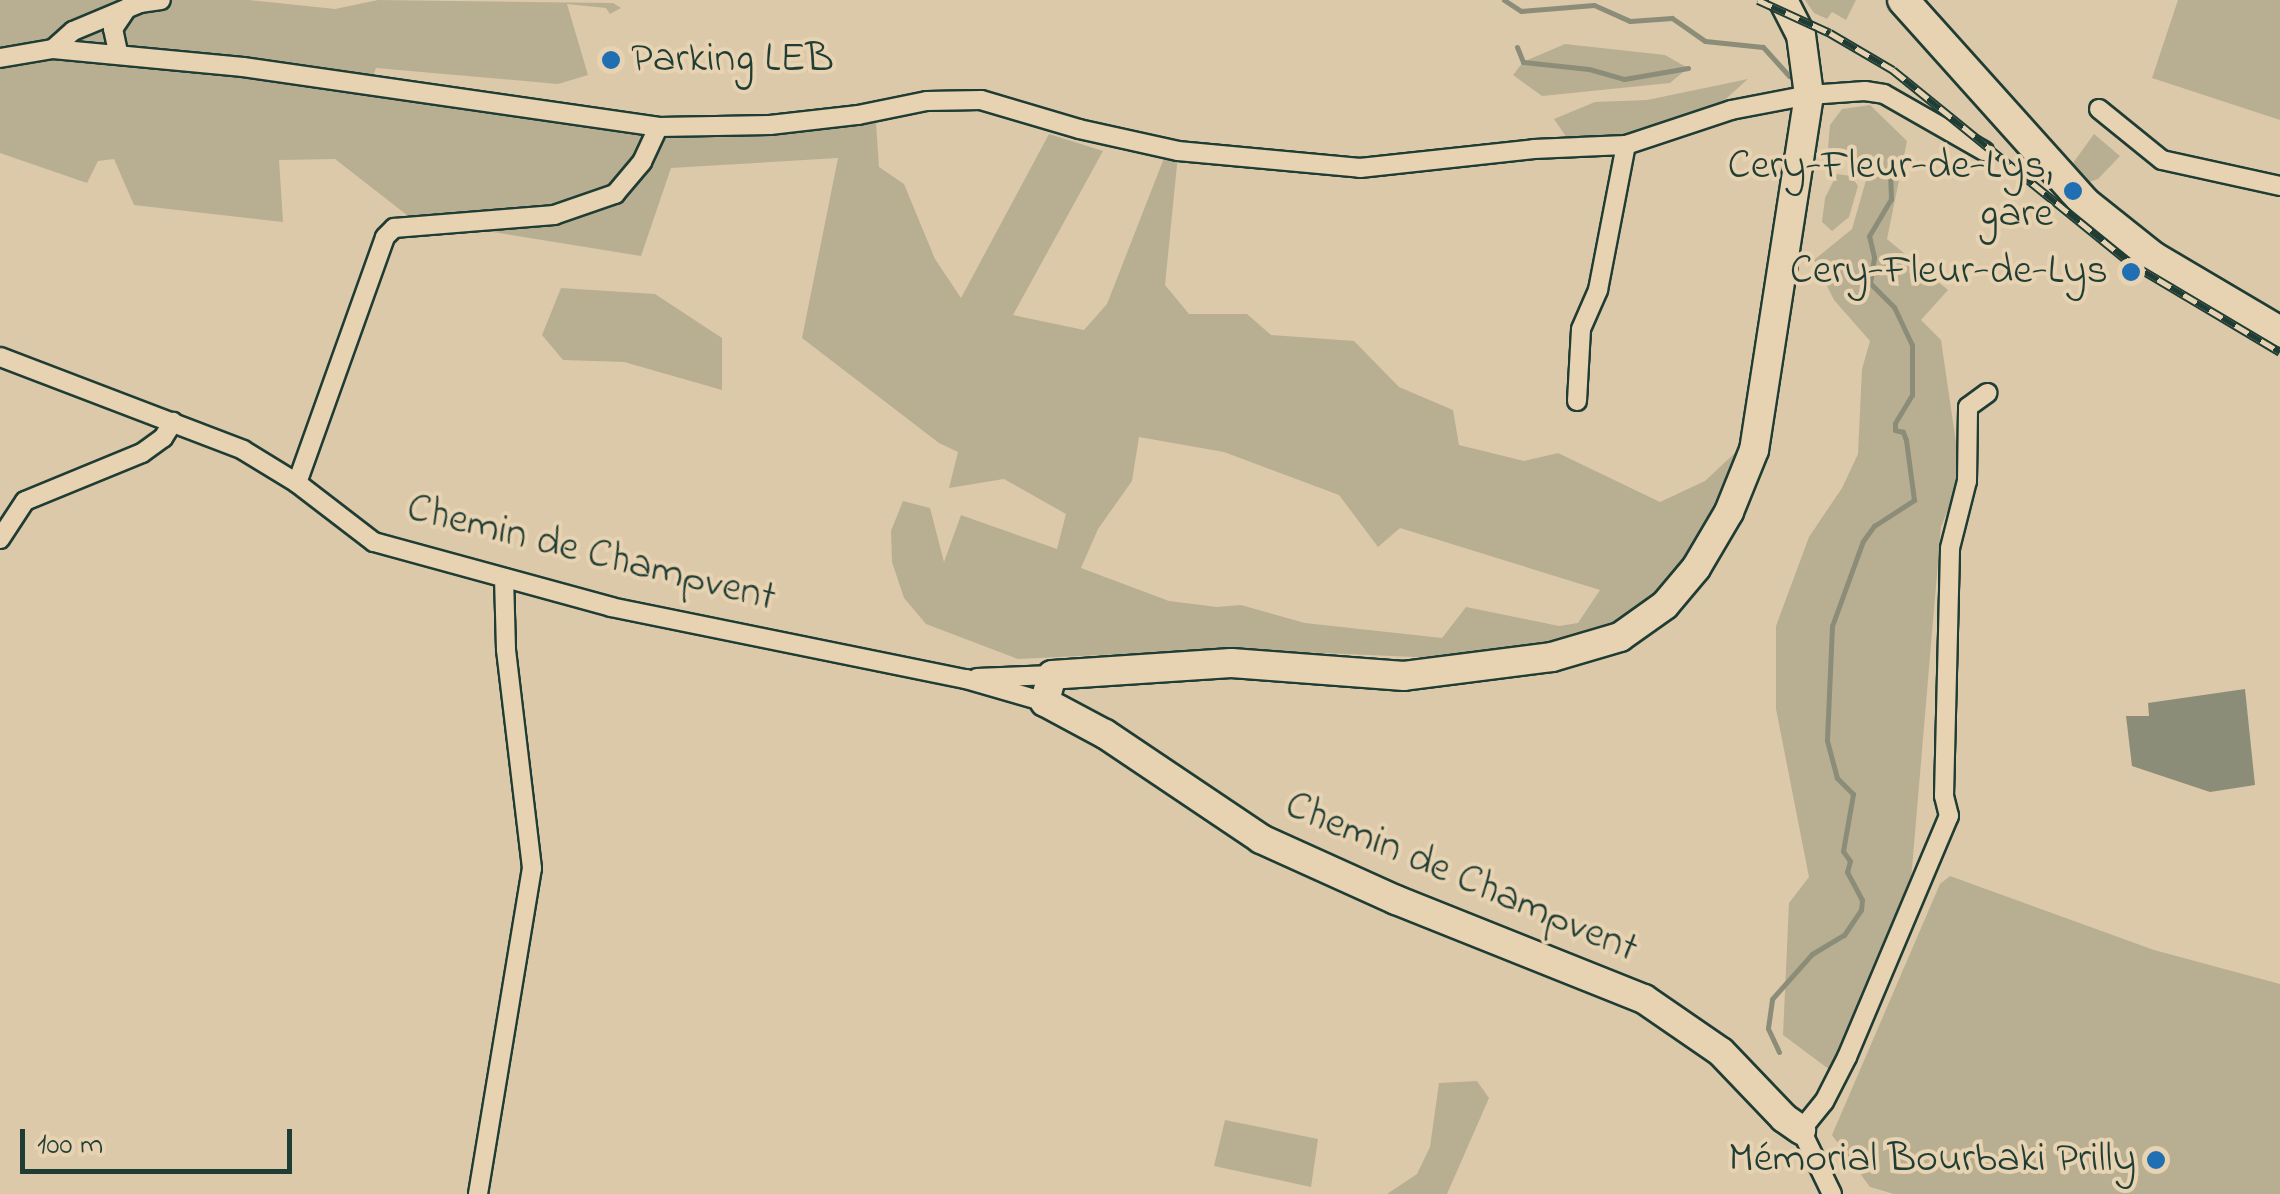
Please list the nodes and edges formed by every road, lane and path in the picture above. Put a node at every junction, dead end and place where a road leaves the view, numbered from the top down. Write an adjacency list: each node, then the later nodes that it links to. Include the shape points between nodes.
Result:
1 (161, 0): 4 (street)
2 (1783, 0): 8 (street, via 1801,35)
3 (1908, 2): 14 (main road, via 2084,202 2153,258)
4 (127, 8): 5 (street, via 73,31); 6 (street, via 113,29)
5 (53, 49): 6 (street); 7 (street)
6 (118, 52): 10 (street)
7 (0, 58)
8 (1808, 95): 11 (street, via 1730,110); 12 (street, via 1884,94); 23 (street, via 1754,450 1696,568 1646,621 1586,649 1438,674 1231,663)
9 (2099, 109): 13 (street, via 2162,160)
10 (658, 128): 11 (street, via 770,125 957,99 1178,151 1360,168); 19 (street, via 642,162 615,194 554,215 394,228 385,237)
11 (1626, 145): 17 (street, via 1598,290 1580,329)
12 (1984, 151)
13 (2280, 186)
14 (2280, 332)
15 (0, 357): 18 (street, Chemin de Champvent)
16 (1987, 393): 24 (street, via 1968,406 1968,481 1951,537 1944,796 1949,816 1840,1072)
17 (1577, 400)
18 (174, 422): 19 (street, Chemin de Champvent, via 243,450); 20 (street, via 142,453 25,500)
19 (297, 484): 21 (street, Chemin de Champvent, via 374,542)
20 (0, 540)
21 (504, 578): 22 (street, Chemin de Champvent, via 612,607); 25 (street, via 532,868)
22 (966, 679): 23 (street, Chemin de Champvent); 23 (street, Chemin de Champvent)
23 (1049, 688): 24 (street, Chemin de Champvent, via 1261,839 1644,999 1721,1052)
24 (1802, 1130): 26 (street)
25 (478, 1194)
26 (1833, 1194)

